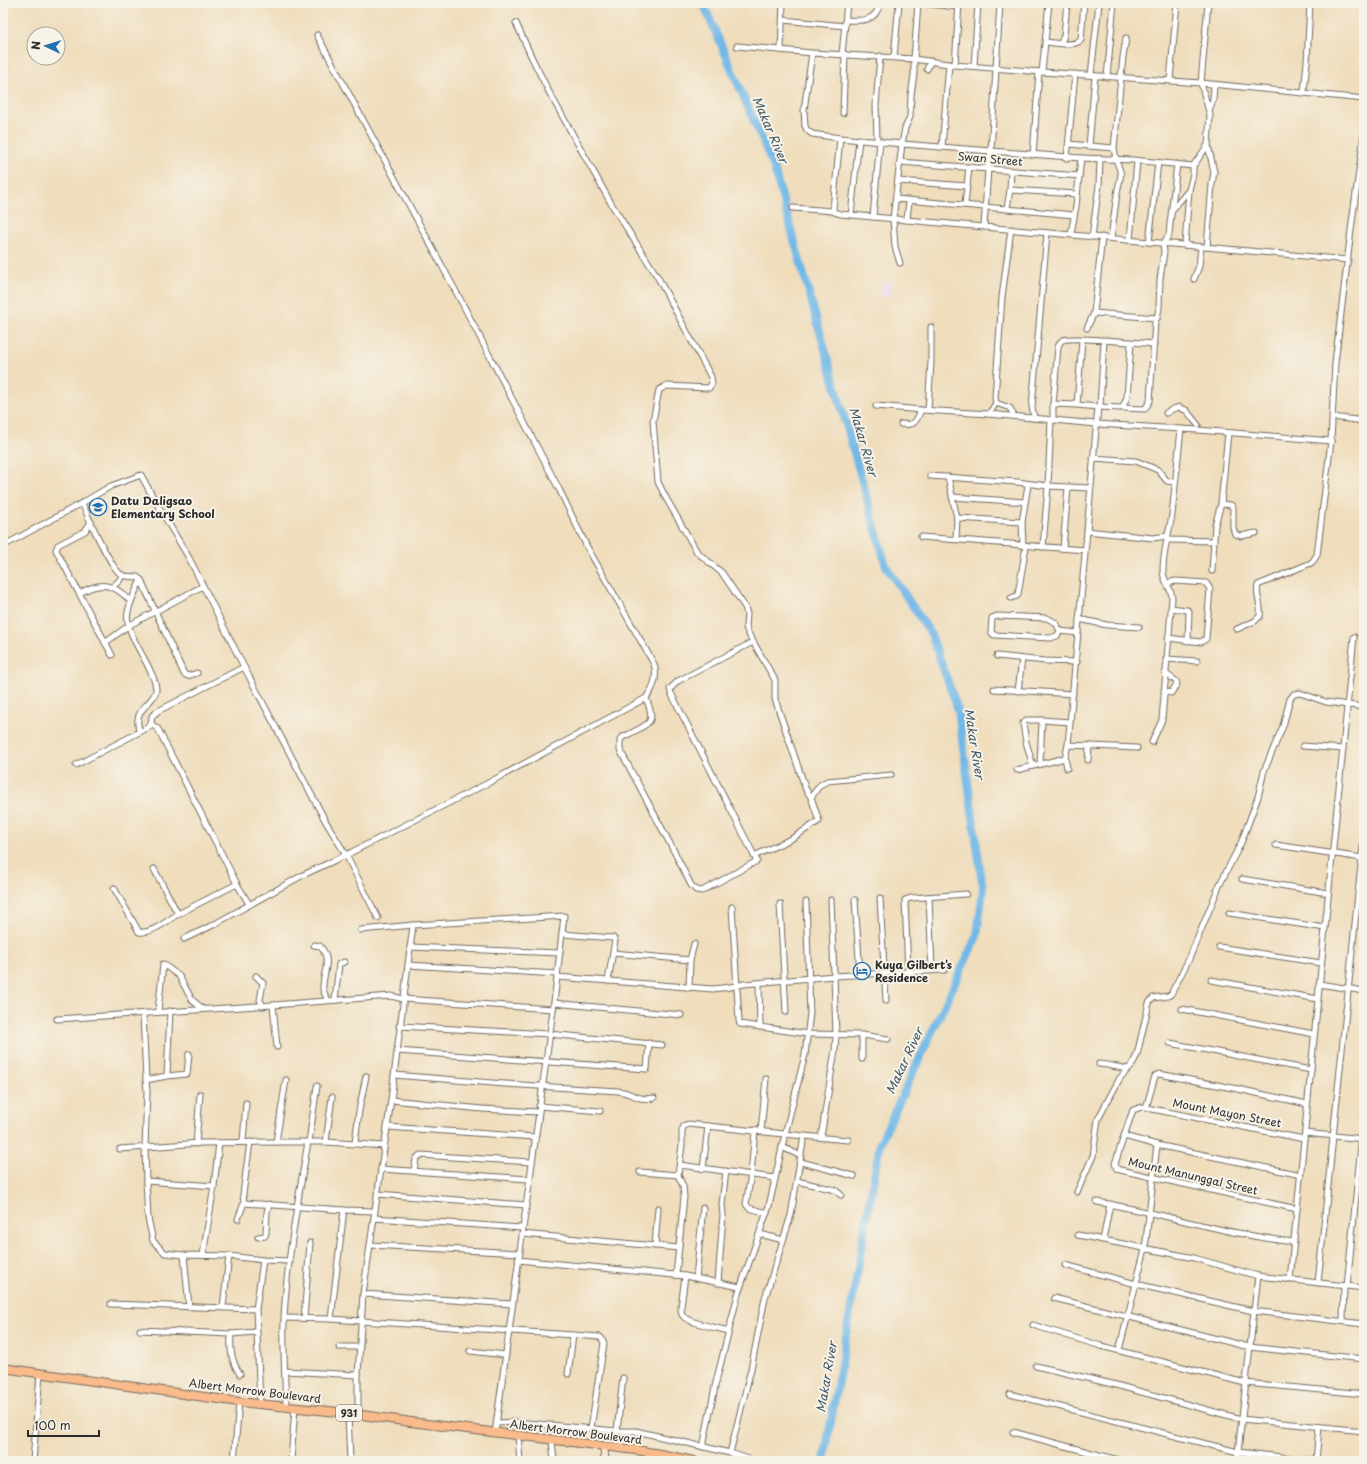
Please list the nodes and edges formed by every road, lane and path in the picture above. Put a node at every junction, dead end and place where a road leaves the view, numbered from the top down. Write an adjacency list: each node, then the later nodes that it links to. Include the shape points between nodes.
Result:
1 (783, 3): 17 (street)
2 (847, 3): 18 (street)
3 (880, 3): 18 (street, via 873,17)
4 (899, 3): 30 (street)
5 (918, 3): 16 (street); 31 (street)
6 (978, 3): 35 (street)
7 (1000, 3): 36 (street)
8 (1049, 3): 23 (street)
9 (1067, 3): 24 (street)
10 (1084, 3): 24 (street, via 1081,40 1077,43)
11 (1099, 3): 40 (street)
12 (1114, 3): 41 (street)
13 (1177, 3): 43 (street)
14 (1208, 3): 44 (street)
15 (1310, 3): 46 (street)
16 (959, 5): 34 (street)
17 (783, 20): 20 (street); 26 (street)
18 (846, 20): 20 (street)
19 (516, 23): 185 (street, via 549,92 612,205 657,276 711,377 712,383 709,388 666,386 659,390 653,421 658,482 697,552 722,573 745,607 746,627)
20 (845, 26): 28 (street)
21 (317, 35): 199 (street, via 464,306 587,547 654,664 656,678)
22 (1126, 38): 42 (street)
23 (1046, 42): 24 (street); 38 (street)
24 (1061, 43)
25 (737, 46): 26 (street)
26 (781, 50): 27 (street)
27 (812, 53): 28 (street); 51 (street, via 804,110 805,126 812,134)
28 (843, 54): 29 (street); 49 (street)
29 (880, 56): 30 (street); 53 (street, via 876,105)
30 (894, 57): 31 (street)
31 (914, 58): 32 (street); 54 (street, via 910,117)
32 (931, 61): 33 (street); 37 (street)
33 (949, 64): 34 (street); 58 (street)
34 (955, 65): 35 (street)
35 (974, 66): 36 (street)
36 (996, 68): 38 (street); 60 (street)
37 (928, 70)
38 (1040, 72): 39 (street); 61 (street)
39 (1075, 74): 40 (street); 55 (street)
40 (1093, 76): 41 (street); 57 (street)
41 (1106, 76): 42 (street)
42 (1121, 77): 43 (street); 59 (street)
43 (1170, 80): 44 (street)
44 (1202, 82): 45 (street); 48 (street)
45 (1214, 85): 46 (street); 48 (street)
46 (1304, 92): 47 (street)
47 (1364, 99)
48 (1209, 111): 56 (street)
49 (843, 113)
50 (1364, 135): 106 (street)
51 (840, 138): 52 (street); 87 (street)
52 (859, 139): 53 (street); 88 (street)
53 (878, 141): 54 (street); 90 (street)
54 (902, 144): 58 (street); 67 (street)
55 (1069, 144): 57 (street); 62 (street)
56 (1208, 145): 70 (street); 105 (street, via 1214,172)
57 (1089, 146): 59 (street)
58 (942, 147): 60 (street)
59 (1114, 148): 65 (street)
60 (991, 151): 61 (street); 72 (street)
61 (1032, 155): 62 (street)
62 (1067, 158): 63 (street)
63 (1081, 158): 64 (street); 74 (street)
64 (1100, 159): 65 (street); 97 (street)
65 (1116, 159): 66 (street); 99 (street, via 1121,174)
66 (1137, 161): 68 (street); 100 (street)
67 (900, 162): 71 (street, Swan Street); 75 (street)
68 (1158, 163): 69 (street); 101 (street)
69 (1177, 164): 70 (street); 86 (street)
70 (1193, 166): 78 (street)
71 (969, 167): 72 (street, Swan Street); 76 (street)
72 (988, 169): 73 (street, Swan Street); 83 (street)
73 (1011, 171): 74 (street, Swan Street); 77 (street)
74 (1079, 176): 79 (street)
75 (898, 180): 76 (street); 80 (street)
76 (967, 186): 82 (street)
77 (1010, 190): 79 (street); 85 (street)
78 (1189, 190): 86 (street); 103 (street)
79 (1077, 194): 89 (street)
80 (896, 199): 81 (street); 91 (street)
81 (909, 201): 82 (street); 92 (street)
82 (965, 205): 83 (street)
83 (985, 206): 85 (street); 93 (street)
84 (793, 208): 87 (street)
85 (1007, 208): 89 (street)
86 (1172, 210): 102 (street, via 1168,235)
87 (833, 211): 88 (street)
88 (851, 215): 90 (street)
89 (1074, 215): 96 (street)
90 (872, 217): 91 (street)
91 (894, 219): 92 (street); 107 (street, via 895,247)
92 (907, 220): 93 (street)
93 (984, 226): 94 (street)
94 (1011, 229): 95 (street); 117 (street, via 1000,319)
95 (1047, 233): 96 (street); 129 (street, via 1032,407)
96 (1071, 234): 97 (street)
97 (1092, 237): 98 (street)
98 (1102, 238): 99 (street); 109 (street)
99 (1111, 238): 100 (street)
100 (1130, 240): 101 (street)
101 (1149, 242): 102 (street)
102 (1163, 244): 103 (street); 110 (street)
103 (1185, 245): 104 (street)
104 (1201, 247): 105 (street); 108 (street, via 1199,266)
105 (1208, 247): 106 (street)
106 (1348, 260): 128 (street, via 1335,363)
107 (900, 263)
108 (1194, 278)
109 (1094, 313): 110 (street); 112 (street)
110 (1157, 318): 116 (street)
111 (931, 326): 124 (street)
112 (1087, 328)
113 (1082, 340): 114 (street); 118 (street, via 1064,339 1060,344); 119 (street)
114 (1104, 341): 115 (street); 121 (street)
115 (1131, 343): 116 (street); 122 (street, via 1127,397)
116 (1154, 344): 122 (street, via 1150,401 1145,409)
117 (996, 403): 126 (street); 127 (street, via 1008,406)
118 (1053, 404): 119 (street); 130 (street)
119 (1077, 405): 121 (street)
120 (876, 406): 123 (street)
121 (1099, 407): 122 (street); 133 (street)
122 (1123, 407)
123 (921, 410): 124 (street); 132 (street, via 914,423)
124 (928, 410): 126 (street)
125 (1166, 413): 134 (street, via 1179,407 1186,410)
126 (989, 414): 127 (street)
127 (1014, 416): 129 (street)
128 (1332, 417): 131 (street); 137 (street)
129 (1034, 418): 130 (street)
130 (1052, 420): 133 (street); 143 (street)
131 (1364, 421)
132 (901, 424)
133 (1096, 424): 135 (street); 138 (street)
134 (1198, 425)
135 (1181, 429): 136 (street); 141 (street)
136 (1228, 433): 137 (street); 149 (street)
137 (1331, 441): 178 (street, via 1316,559 1258,585 1260,616 1255,621)
138 (1093, 458): 141 (street, via 1136,461 1158,470 1167,481); 145 (street)
139 (930, 476): 140 (street)
140 (948, 477): 142 (street); 146 (street)
141 (1175, 482): 156 (street)
142 (1028, 485): 143 (street); 147 (street)
143 (1048, 486): 144 (street); 161 (street)
144 (1068, 488): 145 (street); 162 (street)
145 (1090, 488): 153 (street)
146 (952, 497): 147 (street); 150 (street)
147 (1025, 502): 152 (street)
148 (82, 503): 151 (street); 159 (street); 168 (street, via 111,486 141,475)
149 (1221, 504): 154 (street, via 1231,505 1233,508 1235,534 1241,536); 158 (street)
150 (957, 518): 152 (street); 157 (street)
151 (91, 522): 165 (street, via 113,565); 170 (street, via 85,531 58,545 56,549)
152 (1022, 522): 160 (street)
153 (1087, 531): 156 (street); 163 (street)
154 (1256, 532)
155 (921, 537): 157 (street)
156 (1167, 538): 158 (street); 167 (street, via 1162,571)
157 (956, 539): 160 (street)
158 (1214, 541): 164 (street)
159 (3, 546)
160 (1025, 546): 161 (street); 171 (street, via 1018,594)
161 (1043, 547): 162 (street)
162 (1063, 548): 163 (street)
163 (1085, 550): 175 (street)
164 (1212, 571)
165 (122, 576): 166 (street, via 137,577); 169 (street)
166 (141, 580): 172 (street); 174 (street)
167 (1167, 583): 173 (street, via 1172,594); 183 (street, via 1203,582 1209,586 1206,640)
168 (203, 586): 174 (street); 192 (street)
169 (112, 587): 170 (street, via 98,585); 172 (street)
170 (80, 593): 184 (street)
171 (1011, 598)
172 (131, 602): 176 (street, via 127,613)
173 (1172, 608): 182 (street); 183 (street, via 1189,611)
174 (156, 611): 176 (street); 193 (street, via 184,674 188,676)
175 (1079, 619): 177 (street, via 1107,625); 180 (street)
176 (128, 626): 184 (street); 205 (street, via 157,690 139,716)
177 (1139, 627)
178 (1236, 629)
179 (1060, 631): 179 (street, via 1056,623 1047,618 997,616 991,620 991,632 994,635 1050,638 1057,636); 180 (street)
180 (1078, 632): 191 (street)
181 (1354, 636): 200 (street)
182 (1168, 638): 183 (street); 189 (street)
183 (1188, 641)
184 (105, 642): 186 (street)
185 (753, 642): 220 (street, via 775,680 775,699 806,790); 225 (street, via 678,681 670,691)
186 (112, 655)
187 (997, 656): 188 (street)
188 (1022, 658): 191 (street); 196 (street)
189 (1166, 659): 190 (street); 194 (street)
190 (1197, 661)
191 (1077, 662): 198 (street)
192 (244, 667): 204 (street, via 158,710 152,716); 224 (street)
193 (197, 673)
194 (1166, 673): 197 (street); 197 (street, via 1177,684 1171,693)
195 (994, 689): 196 (street)
196 (1018, 691): 198 (street)
197 (1164, 691): 206 (street, via 1161,724)
198 (1073, 694): 203 (street)
199 (646, 698): 224 (street, via 490,782); 225 (street, via 650,721 623,737 620,740 620,750 694,889 708,889 757,861)
200 (1347, 705): 201 (street); 211 (street); 311 (street, via 1326,702 1300,693 1294,694 1290,699 1285,722 1264,770 1258,797 1241,843 1173,991 1168,996 1153,998 1149,1003 1137,1056)
201 (1364, 707)
202 (1042, 720): 203 (street); 214 (street); 216 (street, via 1026,720 1023,723)
203 (1070, 722): 207 (street)
204 (152, 724): 205 (street); 229 (street, via 158,729)
205 (139, 732): 215 (street)
206 (1152, 742)
207 (1068, 745): 208 (street); 212 (street)
208 (1089, 746): 210 (street); 213 (street)
209 (1303, 746): 211 (street)
210 (1137, 748)
211 (1343, 748): 223 (street)
212 (1066, 758): 214 (street); 217 (street)
213 (1088, 760)
214 (1040, 764): 216 (street)
215 (76, 765)
216 (1033, 766): 218 (street)
217 (1067, 768)
218 (1018, 770)
219 (891, 775): 220 (street, via 827,781 820,785)
220 (811, 797): 225 (street, via 819,821 791,839)
221 (1364, 836): 226 (street)
222 (1276, 845): 223 (street)
223 (1332, 854): 226 (street); 231 (street)
224 (346, 855): 238 (street); 243 (street)
225 (754, 856)
226 (1362, 858): 275 (street)
227 (154, 869): 242 (street)
228 (1242, 879): 231 (street)
229 (237, 884): 238 (street); 242 (street)
230 (114, 888): 242 (street, via 141,932 153,929)
231 (1328, 893): 245 (street)
232 (966, 894): 233 (street)
233 (929, 897): 259 (street); 261 (street, via 907,898 905,901)
234 (880, 898): 263 (street)
235 (830, 900): 266 (street)
236 (855, 900): 262 (street)
237 (806, 902): 267 (street)
238 (249, 904): 248 (street)
239 (780, 904): 268 (street)
240 (732, 907): 273 (street)
241 (1229, 913): 245 (street)
242 (178, 914)
243 (378, 918)
244 (413, 925): 246 (street); 247 (street, via 564,916); 251 (street)
245 (1324, 928): 257 (street)
246 (361, 930)
247 (562, 934): 253 (street); 254 (street, via 613,938)
248 (184, 939)
249 (694, 944): 255 (street)
250 (314, 945): 279 (street, via 320,946 326,955 327,968 323,990)
251 (410, 947): 253 (street); 258 (street)
252 (1219, 947): 257 (street)
253 (560, 953): 265 (street)
254 (613, 953): 255 (street); 270 (street)
255 (690, 960): 274 (street)
256 (344, 962): 280 (street, via 339,964)
257 (1321, 963): 272 (street)
258 (408, 965): 265 (street); 277 (street)
259 (932, 970): 260 (street); 261 (street)
260 (944, 970)
261 (908, 972): 263 (street)
262 (860, 974): 263 (street); 266 (street)
263 (883, 974): 281 (street)
264 (256, 976): 284 (street, via 263,983 260,1000)
265 (557, 976): 270 (street); 282 (street)
266 (834, 976): 267 (street); 299 (street)
267 (809, 978): 268 (street); 297 (street)
268 (785, 980): 271 (street); 290 (street)
269 (1211, 980): 278 (street)
270 (608, 981): 274 (street)
271 (759, 983): 273 (street); 295 (street)
272 (1319, 984): 275 (street); 278 (street)
273 (737, 986): 274 (street, via 717,989); 295 (street, via 739,1023)
274 (688, 988)
275 (1348, 988): 276 (street); 340 (street)
276 (1364, 991)
277 (403, 999): 280 (street, via 391,996); 287 (street); 294 (street)
278 (1318, 999): 298 (street)
279 (328, 1000): 280 (street); 283 (street)
280 (335, 1000)
281 (886, 1001)
282 (554, 1003): 287 (street); 292 (street)
283 (273, 1005): 284 (street); 305 (street)
284 (263, 1006): 285 (street)
285 (203, 1009): 288 (street); 289 (street, via 192,1000 179,976 163,964)
286 (1182, 1009): 298 (street)
287 (553, 1010): 296 (street)
288 (170, 1011): 289 (street); 314 (street)
289 (158, 1012): 291 (street)
290 (786, 1012)
291 (143, 1014): 293 (street); 317 (street)
292 (681, 1016)
293 (57, 1019)
294 (399, 1026): 296 (street); 306 (street)
295 (760, 1027): 297 (street)
296 (549, 1034): 302 (street); 309 (street)
297 (808, 1034): 299 (street); 336 (street)
298 (1314, 1034): 312 (street)
299 (836, 1036): 300 (street); 342 (street)
300 (862, 1036): 301 (street); 308 (street)
301 (888, 1039)
302 (649, 1043): 304 (street); 309 (street, via 646,1069)
303 (1170, 1043): 312 (street)
304 (662, 1045)
305 (277, 1047)
306 (397, 1051): 309 (street); 313 (street)
307 (189, 1054): 314 (street, via 187,1074)
308 (862, 1059)
309 (545, 1062): 320 (street)
310 (1099, 1064): 311 (street)
311 (1128, 1069): 376 (street, via 1120,1078 1098,1119 1093,1156)
312 (1311, 1070): 326 (street)
313 (394, 1075): 320 (street); 324 (street)
314 (167, 1076): 317 (street)
315 (366, 1076): 351 (street)
316 (766, 1079): 335 (street)
317 (146, 1080): 356 (street)
318 (286, 1080): 348 (street)
319 (317, 1086): 349 (street)
320 (542, 1086): 323 (street, via 618,1091 630,1093 641,1099); 327 (street)
321 (200, 1094): 352 (street)
322 (332, 1097): 350 (street)
323 (654, 1098)
324 (391, 1100): 330 (street); 333 (street)
325 (246, 1103): 346 (street)
326 (1307, 1104): 328 (street, via 1159,1074 1155,1076); 339 (street)
327 (539, 1106): 329 (street); 330 (street)
328 (1146, 1108): 338 (street, via 1139,1107 1134,1110); 339 (street, Mount Mayon Street)
329 (600, 1111)
330 (538, 1112): 341 (street)
331 (1364, 1115): 343 (street)
332 (708, 1126): 334 (street); 360 (street, via 684,1126); 362 (street)
333 (387, 1127): 341 (street); 354 (street)
334 (755, 1130): 335 (street); 367 (street)
335 (762, 1131): 336 (street)
336 (785, 1134): 337 (street); 355 (street)
337 (804, 1136): 342 (street); 358 (street)
338 (1124, 1136): 353 (street); 370 (street, Mount Manunggal Street, via 1116,1164 1117,1169)
339 (1305, 1136): 340 (street, Mount Mayon Street); 368 (street)
340 (1334, 1136): 343 (street, Mount Mayon Street); 420 (street)
341 (535, 1137): 359 (street)
342 (821, 1137): 344 (street)
343 (1363, 1139): 422 (street)
344 (848, 1140)
345 (219, 1142): 346 (street); 352 (street); 375 (street)
346 (243, 1142): 347 (street)
347 (250, 1142): 348 (street); 380 (street)
348 (276, 1142): 349 (street)
349 (308, 1142): 350 (street); 384 (street)
350 (326, 1142): 351 (street)
351 (355, 1143): 354 (street)
352 (196, 1144): 356 (street)
353 (1157, 1145): 368 (street); 370 (street)
354 (384, 1146): 361 (street)
355 (782, 1147): 358 (street); 371 (street)
356 (145, 1148): 357 (street); 373 (street)
357 (120, 1149)
358 (801, 1159): 369 (street); 374 (street)
359 (531, 1162): 363 (street, via 420,1155 416,1159); 372 (street)
360 (680, 1166): 362 (street); 366 (street)
361 (381, 1168): 363 (street); 377 (street)
362 (703, 1169): 364 (street)
363 (414, 1171): 372 (street)
364 (726, 1171): 367 (street); 419 (street)
365 (640, 1172): 366 (street)
366 (678, 1174): 404 (street, via 684,1192)
367 (751, 1174): 371 (street); 391 (street, via 747,1206)
368 (1301, 1175): 388 (street)
369 (854, 1176)
370 (1153, 1177): 388 (street, Mount Manunggal Street); 390 (street)
371 (775, 1178): 391 (street)
372 (529, 1179): 383 (street)
373 (146, 1181): 375 (street); 408 (street, via 148,1218 153,1240 165,1253)
374 (797, 1181): 378 (street, via 835,1190); 398 (street, via 791,1215)
375 (214, 1186): 407 (street)
376 (1077, 1192)
377 (377, 1194): 383 (street); 389 (street)
378 (841, 1195)
379 (1097, 1202): 382 (street)
380 (244, 1203): 381 (street); 393 (street)
381 (269, 1204): 384 (street); 397 (street, via 266,1212 266,1234)
382 (1110, 1204): 390 (street); 399 (street)
383 (526, 1205): 394 (street)
384 (297, 1207): 387 (street); 412 (street)
385 (658, 1208): 403 (street)
386 (702, 1208): 417 (street)
387 (344, 1210): 389 (street); 436 (street)
388 (1297, 1210): 400 (street)
389 (374, 1211): 392 (street)
390 (1150, 1212): 400 (street, via 1257,1237); 405 (street)
391 (767, 1213): 395 (street)
392 (374, 1218): 394 (street); 402 (street)
393 (238, 1219)
394 (522, 1231): 403 (street); 406 (street)
395 (760, 1234): 398 (street); 423 (street)
396 (1078, 1235): 399 (street)
397 (258, 1237)
398 (783, 1240): 483 (street, via 765,1298)
399 (1103, 1240): 405 (street)
400 (1294, 1242): 418 (street)
401 (310, 1243): 435 (street)
402 (370, 1245): 406 (street); 425 (street)
403 (655, 1246): 404 (street)
404 (679, 1248): 414 (street)
405 (1145, 1249): 416 (street, via 1212,1262); 421 (street)
406 (519, 1253): 411 (street)
407 (203, 1254): 408 (street); 409 (street)
408 (184, 1255): 429 (street)
409 (230, 1256): 410 (street); 430 (street)
410 (263, 1260): 412 (street); 431 (street)
411 (518, 1260): 414 (street); 428 (street)
412 (290, 1261): 434 (street)
413 (1065, 1265): 421 (street)
414 (676, 1275): 415 (street)
415 (685, 1276): 417 (street); 443 (street, via 681,1307 683,1316)
416 (1258, 1276): 418 (street); 432 (street)
417 (696, 1278): 419 (street)
418 (1290, 1280): 420 (street)
419 (718, 1282): 423 (street)
420 (1318, 1283): 422 (street)
421 (1136, 1284): 432 (street); 433 (street)
422 (1345, 1286): 424 (street); 438 (street)
423 (740, 1288): 443 (street)
424 (1364, 1288)
425 (363, 1294): 428 (street); 437 (street)
426 (1054, 1298): 433 (street)
427 (111, 1304): 429 (street)
428 (512, 1304): 442 (street)
429 (189, 1307): 430 (street)
430 (223, 1307): 431 (street)
431 (256, 1309): 444 (street)
432 (1253, 1311): 438 (street); 449 (street)
433 (1128, 1316): 449 (street); 450 (street)
434 (284, 1318): 435 (street); 456 (street)
435 (304, 1318): 436 (street)
436 (331, 1319): 437 (street)
437 (360, 1321): 442 (street); 448 (street)
438 (1343, 1321): 439 (street)
439 (1364, 1324)
440 (1033, 1325): 450 (street)
441 (140, 1330): 445 (street)
442 (509, 1330): 446 (street); 452 (street)
443 (728, 1331): 481 (street)
444 (256, 1332): 445 (street); 466 (street)
445 (231, 1334): 458 (street, via 230,1352)
446 (573, 1335): 459 (street); 473 (street, via 600,1337 604,1343)
447 (339, 1347): 448 (street)
448 (359, 1347): 460 (street)
449 (1249, 1347): 453 (street); 462 (street)
450 (1119, 1350): 462 (street)
451 (470, 1352): 452 (street)
452 (506, 1355): 471 (street)
453 (1364, 1359)
454 (1036, 1366): 470 (street)
455 (3, 1368): 457 (main road, Albert Morrow Boulevard / 931)
456 (285, 1371): 460 (street); 467 (street)
457 (40, 1374): 465 (main road, Albert Morrow Boulevard / 931); 486 (street)
458 (240, 1374)
459 (568, 1374)
460 (358, 1375): 469 (street)
461 (624, 1378): 474 (street)
462 (1245, 1384): 464 (street); 470 (street)
463 (1010, 1394): 482 (street)
464 (1364, 1394)
465 (239, 1402): 466 (main road, Albert Morrow Boulevard / 931); 487 (street)
466 (260, 1404): 467 (main road, Albert Morrow Boulevard / 931)
467 (290, 1407): 468 (main road, Albert Morrow Boulevard / 931); 488 (street)
468 (348, 1413): 469 (main road, Albert Morrow Boulevard / 931); 489 (street)
469 (358, 1415): 477 (main road, Albert Morrow Boulevard / 931)
470 (1241, 1419): 472 (street); 482 (street)
471 (496, 1422): 473 (street); 477 (street)
472 (1319, 1426): 475 (street); 496 (street)
473 (591, 1428): 474 (street)
474 (618, 1431): 481 (street, via 636,1431)
475 (1364, 1431)
476 (1013, 1432): 494 (street)
477 (495, 1433): 478 (main road, Albert Morrow Boulevard / 931)
478 (518, 1436): 479 (main road, Albert Morrow Boulevard / 931); 490 (street)
479 (552, 1440): 480 (main road, Albert Morrow Boulevard / 931); 491 (street)
480 (604, 1447): 492 (street); 493 (main road, Albert Morrow Boulevard / 931)
481 (703, 1447): 483 (street)
482 (1238, 1452): 485 (street); 495 (street)
483 (730, 1453): 484 (street)
484 (752, 1460)
485 (1303, 1460): 496 (street)
486 (33, 1461)
487 (234, 1461)
488 (291, 1461)
489 (350, 1461)
490 (520, 1461)
491 (554, 1461)
492 (605, 1461)
493 (694, 1461)
494 (1122, 1461)
495 (1237, 1461)
496 (1316, 1461)

